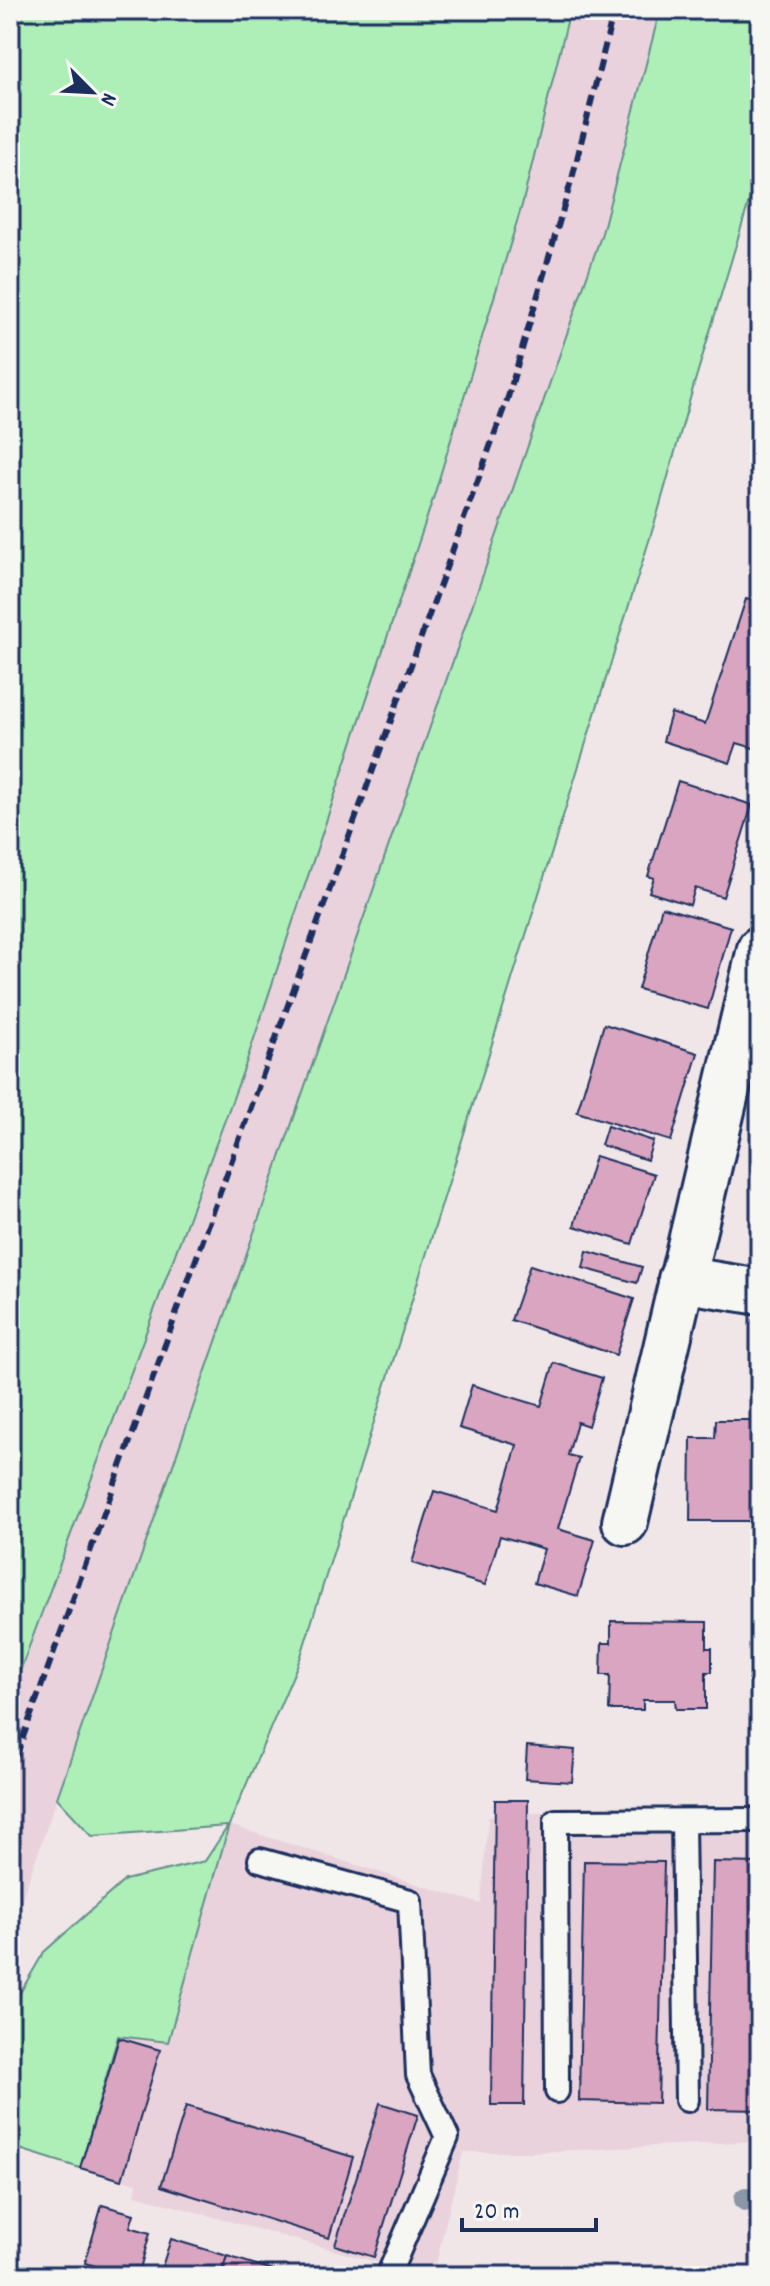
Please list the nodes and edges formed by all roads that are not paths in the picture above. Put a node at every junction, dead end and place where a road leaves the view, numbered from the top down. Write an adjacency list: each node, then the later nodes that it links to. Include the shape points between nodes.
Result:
1 (760, 949): 2 (street)
2 (681, 1279): 3 (street); 4 (street)
3 (760, 1292)
4 (625, 1522)
5 (760, 1820): 6 (lane)
6 (683, 1821): 8 (lane, via 556,1821); 9 (lane)
7 (260, 1860): 10 (lane, via 410,1901 418,2075 447,2137)
8 (557, 2091)
9 (687, 2100)
10 (388, 2276)

